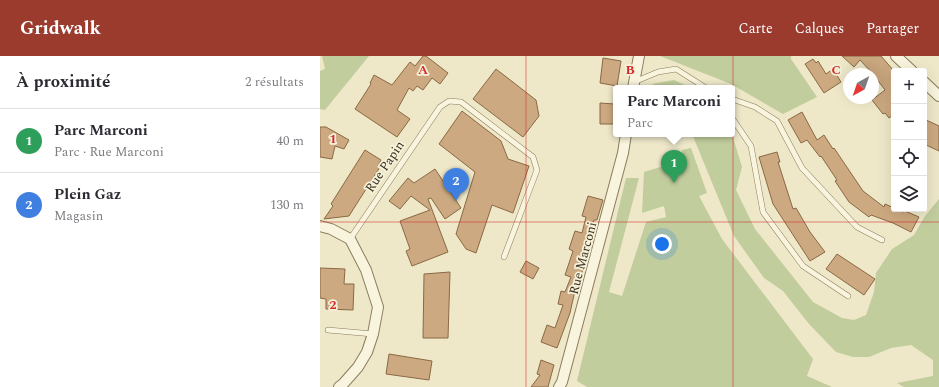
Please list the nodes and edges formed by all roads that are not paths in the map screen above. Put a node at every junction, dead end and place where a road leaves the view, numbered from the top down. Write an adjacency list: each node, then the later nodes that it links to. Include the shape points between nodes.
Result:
1 (639, 56): 4 (street)
2 (896, 56): 3 (street)
3 (909, 68)
4 (633, 85): 5 (lane, via 658,72 676,70)
5 (701, 85)
6 (927, 85): 7 (street)
7 (939, 96)
8 (735, 100): 13 (lane, via 755,107 777,121 802,168 856,226)
9 (735, 122): 15 (lane, via 751,146 762,212 804,266)
10 (625, 137): 19 (street, Rue Marconi)
11 (320, 226): 12 (street)
12 (350, 239): 14 (lane, Rue Papin, via 440,107 450,101 461,102 533,157 537,170); 17 (street, via 366,270 378,307)
13 (882, 240)
14 (504, 257)
15 (848, 296)
16 (328, 330): 17 (lane)
17 (373, 334): 18 (street, via 358,367)
18 (338, 387)
19 (559, 387)

